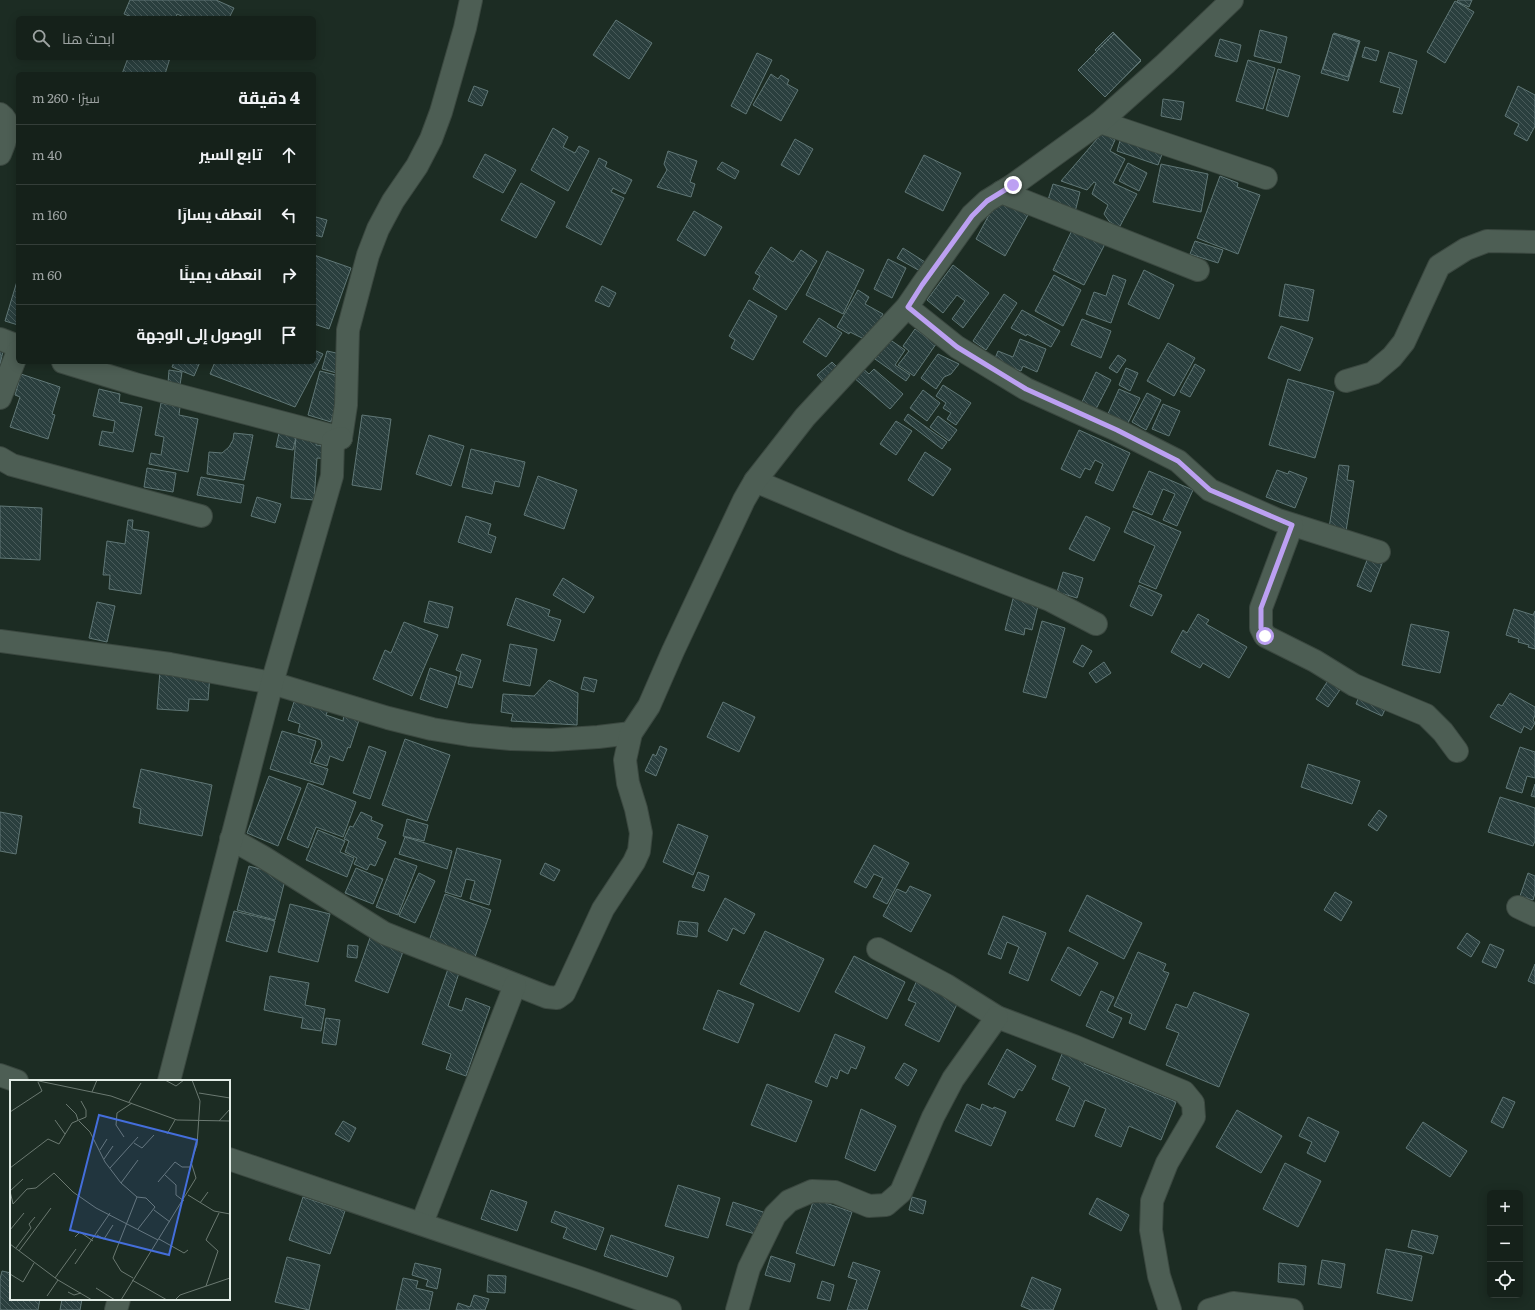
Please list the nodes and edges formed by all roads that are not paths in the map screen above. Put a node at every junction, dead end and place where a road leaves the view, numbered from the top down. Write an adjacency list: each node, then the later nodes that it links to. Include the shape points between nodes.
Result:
1 (471, 0): 17 (street, via 444,104 431,139 417,166 393,201 368,255 348,330 346,404)
2 (1232, 0): 4 (street)
3 (0, 114): 5 (street, via 6,119 8,133)
4 (1100, 122): 6 (street); 7 (street)
5 (0, 154)
6 (1266, 178)
7 (1001, 192): 9 (street); 10 (street, via 972,216)
8 (1535, 242): 15 (street, via 1486,241 1466,249 1439,266 1404,342 1392,357 1373,372)
9 (1198, 270)
10 (908, 307): 19 (street, via 805,417); 21 (street, via 957,347 1026,389 1178,461 1210,490)
11 (0, 339): 12 (street)
12 (16, 345)
13 (16, 355): 16 (street)
14 (70, 364): 17 (street)
15 (1346, 381)
16 (0, 398)
17 (341, 438): 25 (street, via 333,441 332,476)
18 (0, 458): 20 (street, via 12,465)
19 (755, 481): 23 (street, via 903,543 1050,600); 26 (street, via 649,706)
20 (200, 516)
21 (1292, 525): 22 (street); 27 (street, via 1261,608 1261,628 1265,636 1316,661 1354,685 1426,715)
22 (1379, 552)
23 (1096, 624)
24 (0, 641): 25 (street, via 170,664)
25 (272, 683): 26 (street, via 388,718 470,735 552,740); 28 (street)
26 (631, 732): 30 (street, via 625,760 628,784 641,833 639,851 634,862 603,909 561,996 551,998)
27 (1457, 751)
28 (231, 839): 30 (street, via 384,932); 34 (street)
29 (878, 949): 31 (street, via 946,985)
30 (515, 985): 36 (street)
31 (997, 1017): 40 (street, via 953,1079 933,1117 901,1192 886,1205 869,1206 835,1192 812,1191 789,1201 774,1215 749,1268); 41 (street, via 1184,1092 1193,1103 1194,1117 1167,1163 1152,1201 1151,1230 1159,1276)
32 (0, 1075): 33 (street)
33 (14, 1080)
34 (168, 1080)
35 (230, 1159): 36 (street)
36 (422, 1223): 39 (street)
37 (119, 1300): 38 (street)
38 (116, 1310)
39 (670, 1310)
40 (736, 1310)
41 (1170, 1310)
42 (1209, 1310): 43 (street, via 1233,1303)
43 (1292, 1310)

